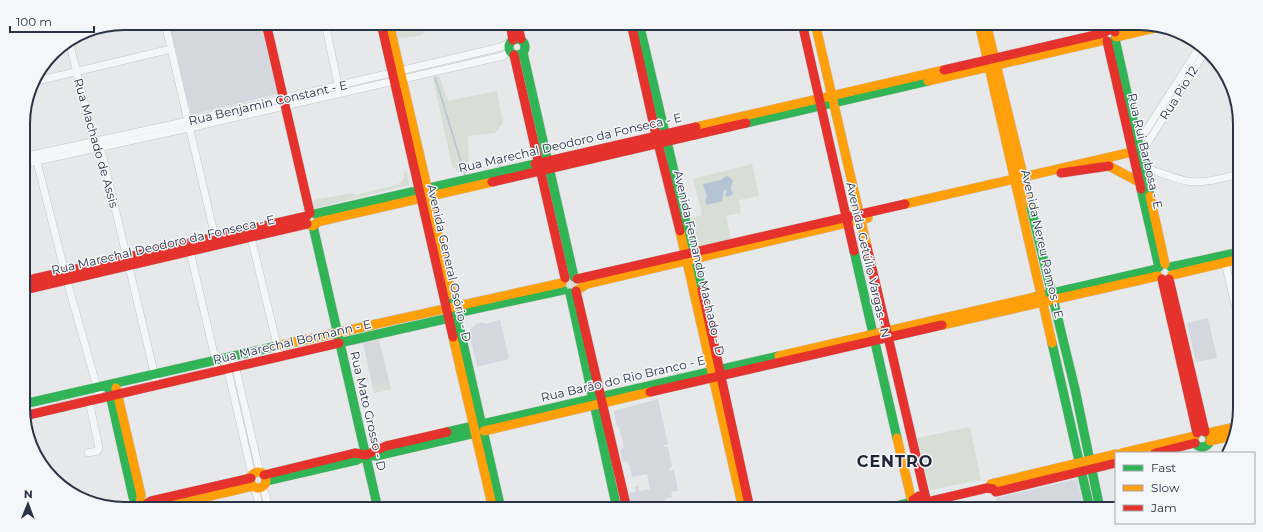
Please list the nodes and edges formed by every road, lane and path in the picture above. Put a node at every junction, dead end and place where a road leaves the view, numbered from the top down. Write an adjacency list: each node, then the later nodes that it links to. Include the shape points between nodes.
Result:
1 (167, 30): 19 (street)
2 (268, 30): 31 (street, Rua Mato Grosso - D)
3 (326, 30): 26 (street)
4 (383, 30): 24 (street, Avenida General Osório - D)
5 (390, 30): 24 (street, Avenida General Osório - D)
6 (511, 30): 18 (street)
7 (516, 30): 18 (street)
8 (633, 30): 36 (street, Avenida Fernando Machado - D)
9 (641, 30): 35 (street, Avenida Fernando Machado - D)
10 (804, 30): 30 (street, Avenida Getúlio Vargas - N)
11 (817, 30): 28 (street, Avenida Getúlio Vargas - N)
12 (981, 30): 22 (street, Avenida Nereu Ramos - E)
13 (987, 30): 22 (street, Avenida Nereu Ramos - E)
14 (1124, 30): 16 (street)
15 (1134, 30): 16 (street)
16 (1110, 33): 22 (street, Rua Marechal Deodoro da Fonseca - E); 33 (street, Rua Rui Barbosa - E); 39 (street, Rua Rui Barbosa - E)
17 (71, 47): 23 (street, Rua Machado de Assis)
18 (515, 47): 24 (street, Rua Benjamin Constant - E, via 501,47); 44 (street)
19 (171, 49): 23 (street); 32 (street)
20 (1198, 51): 27 (street, Rua Pio 12)
21 (1203, 55): 29 (street, Rua Pio 12)
22 (992, 62): 28 (street, Rua Marechal Deodoro da Fonseca - E); 47 (street, Avenida Nereu Ramos - E)
23 (76, 71): 25 (street); 37 (street, Rua Machado de Assis)
24 (397, 76): 26 (street, Rua Benjamin Constant - E); 49 (street, Avenida General Osório - D)
25 (42, 80)
26 (339, 90): 31 (street, Rua Benjamin Constant - E)
27 (1168, 95): 29 (street); 33 (street, Rua Pio 12, via 1146,131)
28 (832, 99): 30 (street, Rua Marechal Deodoro da Fonseca - E); 50 (street, Avenida Getúlio Vargas - N)
29 (1175, 100): 39 (street, Rua Pio 12)
30 (820, 101): 35 (street, Rua Marechal Deodoro da Fonseca - E); 52 (street, Avenida Getúlio Vargas - N)
31 (284, 102): 32 (street, Rua Benjamin Constant - E); 51 (street, Rua Mato Grosso - D)
32 (189, 125): 34 (street, Rua Benjamin Constant - E); 54 (street)
33 (1135, 130): 39 (street, Rua Rui Barbosa - E)
34 (160, 131): 37 (street, Rua Benjamin Constant - E); 38 (street, Rua Benjamin Constant - E)
35 (667, 137): 36 (street, Rua Marechal Deodoro da Fonseca - E); 56 (street, Avenida Fernando Machado - D)
36 (657, 139): 44 (street, Rua Marechal Deodoro da Fonseca - E); 56 (street, Avenida Fernando Machado - D)
37 (94, 141): 38 (street, Rua Machado de Assis); 41 (street, Rua Benjamin Constant - E)
38 (99, 148): 41 (street, Rua Benjamin Constant - E); 60 (street, Rua Machado de Assis)
39 (1136, 154): 43 (street, Rua Marechal Bormann - E); 45 (street, Rua Rui Barbosa - E); 48 (street, Rua Rui Barbosa - E)
40 (30, 158): 41 (street, Rua Benjamin Constant - E)
41 (36, 158): 42 (street, Rua Benjamin Constant - E); 62 (street)
42 (30, 161)
43 (1108, 161): 47 (street, Rua Marechal Bormann - E, via 1067,172); 48 (street)
44 (543, 165): 49 (street, Rua Marechal Deodoro da Fonseca - E); 64 (street)
45 (1143, 167): 46 (street, via 1198,182); 61 (street, Rua Rui Barbosa - E)
46 (1233, 175)
47 (1019, 180): 50 (street, Rua Marechal Bormann - E); 67 (street, Avenida Nereu Ramos - E); 68 (street, Avenida Nereu Ramos - E)
48 (1139, 182): 61 (street, Rua Rui Barbosa - E)
49 (424, 193): 51 (street, Rua Marechal Deodoro da Fonseca - E); 69 (street, Avenida General Osório - D)
50 (861, 217): 52 (street, Rua Marechal Bormann - E); 73 (street, Avenida Getúlio Vargas - N)
51 (312, 219): 53 (street, Rua Marechal Deodoro da Fonseca - E); 72 (street, Rua Mato Grosso - D)
52 (847, 220): 56 (street, Rua Marechal Bormann - E); 74 (street, Avenida Getúlio Vargas - N)
53 (250, 233): 54 (street, Rua Marechal Deodoro da Fonseca - E); 76 (street)
54 (216, 241): 55 (street, Rua Marechal Deodoro da Fonseca - E)
55 (189, 247): 60 (street, Rua Marechal Deodoro da Fonseca - E); 79 (street)
56 (690, 255): 64 (street, Rua Marechal Bormann - E); 82 (street, Avenida Fernando Machado - D)
57 (1233, 255): 58 (street)
58 (1224, 259): 59 (street); 61 (street); 66 (street)
59 (1233, 259)
60 (128, 261): 62 (street, Rua Marechal Deodoro da Fonseca - E); 83 (street, Rua Machado de Assis)
61 (1164, 272): 67 (street); 67 (street, via 1072,288); 99 (street, Rua Rui Barbosa - E)
62 (66, 276): 63 (street, Rua Marechal Deodoro da Fonseca - E); 65 (street, Rua Marechal Deodoro da Fonseca - E); 86 (street)
63 (30, 280)
64 (571, 285): 69 (street, Rua Marechal Bormann - E); 91 (street)
65 (30, 288)
66 (1233, 297)
67 (1054, 298): 68 (street, Rua Barão do Rio Branco - E); 106 (street, Avenida Nereu Ramos - E, via 1075,389)
68 (1042, 299): 73 (street, Rua Barão do Rio Branco - E); 106 (street, Avenida Nereu Ramos - E)
69 (451, 311): 70 (street, Rua Marechal Bormann - E); 71 (street, Rua Marechal Bormann - E); 97 (street, Avenida General Osório - D)
70 (394, 320): 71 (street); 72 (street, Rua Marechal Bormann - E)
71 (396, 330): 75 (street, Rua Marechal Bormann - E)
72 (338, 332): 75 (street, Rua Mato Grosso - D); 76 (street, Rua Marechal Bormann - E)
73 (887, 334): 74 (street, Rua Barão do Rio Branco - E); 125 (street, Avenida Getúlio Vargas - N)
74 (874, 338): 82 (street, Rua Barão do Rio Branco - E); 122 (street, Avenida Getúlio Vargas - N)
75 (340, 343): 78 (street, Rua Marechal Bormann - E); 104 (street, Rua Mato Grosso - D)
76 (277, 346): 77 (street, Rua Marechal Bormann - E); 78 (street)
77 (229, 357): 79 (street, Rua Marechal Bormann - E); 80 (street)
78 (280, 357): 80 (street, Rua Marechal Bormann - E)
79 (216, 360): 81 (street); 83 (street, Rua Marechal Bormann - E)
80 (232, 368): 81 (street, Rua Marechal Bormann - E); 95 (street); 96 (street)
81 (218, 371): 85 (street, Rua Marechal Bormann - E)
82 (717, 373): 91 (street, Rua Barão do Rio Branco - E); 120 (street, Avenida Fernando Machado - D); 121 (street, Avenida Fernando Machado - D)
83 (154, 374): 84 (street, Rua Marechal Bormann - E); 85 (street, Rua Machado de Assis)
84 (111, 384): 86 (street, Rua Marechal Bormann - E); 87 (street)
85 (157, 385): 87 (street, Rua Marechal Bormann - E)
86 (97, 387): 88 (street); 89 (street, Rua Marechal Bormann - E)
87 (114, 395): 88 (street, Rua Marechal Bormann - E); 110 (street)
88 (100, 398): 90 (street, Rua Marechal Bormann - E)
89 (34, 401): 92 (street, Rua Marechal Bormann - E); 93 (street)
90 (89, 401): 93 (street, Rua Marechal Bormann - E); 102 (street, via 99,448)
91 (597, 401): 97 (street, Rua Barão do Rio Branco - E); 109 (street)
92 (30, 402)
93 (37, 413): 94 (street, Rua Marechal Bormann - E)
94 (31, 414)
95 (248, 420): 96 (street); 107 (street)
96 (240, 422): 107 (street)
97 (478, 428): 104 (street, Rua Barão do Rio Branco - E, via 376,456); 116 (street, Avenida General Osório - D); 117 (street, Avenida General Osório - D)
98 (1229, 432): 99 (street)
99 (1203, 441): 100 (street); 101 (street)
100 (1129, 452)
101 (1159, 452)
102 (88, 453)
103 (1115, 454): 106 (street)
104 (366, 455): 107 (street, Rua Barão do Rio Branco - E, via 357,460 311,467); 115 (street, Rua Mato Grosso - D)
105 (1115, 463): 106 (street)
106 (1085, 466): 126 (street, via 996,492 987,488); 127 (street); 128 (street)
107 (258, 480): 108 (street, Rua Barão do Rio Branco - E); 113 (street); 114 (street)
108 (204, 493): 111 (street, Rua Barão do Rio Branco - E); 112 (street, Rua Barão do Rio Branco - E)
109 (619, 495): 118 (street); 119 (street)
110 (141, 502)
111 (150, 502)
112 (176, 502)
113 (260, 502)
114 (266, 502)
115 (376, 502)
116 (492, 502)
117 (499, 502)
118 (618, 502)
119 (623, 502)
120 (742, 502)
121 (748, 502)
122 (911, 502)
123 (914, 502): 124 (street, via 917,496 922,496)
124 (925, 502)
125 (926, 502)
126 (938, 502)
127 (1089, 502)
128 (1098, 502)

